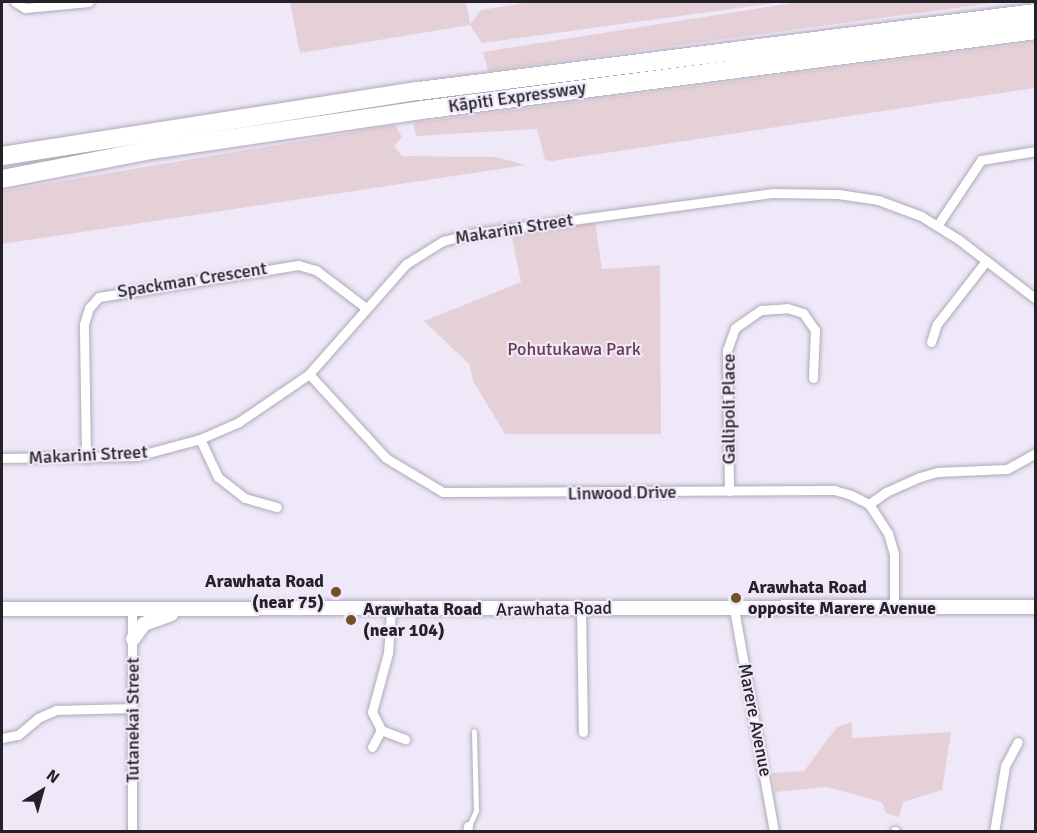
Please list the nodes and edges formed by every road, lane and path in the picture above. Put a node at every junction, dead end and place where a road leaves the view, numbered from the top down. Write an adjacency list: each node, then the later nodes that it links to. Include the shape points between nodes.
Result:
1 (15, 2): 2 (street, via 25,8)
2 (89, 2)
3 (1035, 13): 6 (highway, Kāpiti Expressway, via 419,90)
4 (1035, 30): 7 (highway, Kāpiti Expressway, via 422,110 151,150)
5 (1035, 151): 8 (street, via 981,160)
6 (2, 156)
7 (2, 179)
8 (937, 225): 9 (street, Makarini Street); 11 (street, Makarini Street, via 878,200 804,192 469,234 443,241 416,256 396,272)
9 (986, 261): 10 (street, Makarini Street); 12 (street, via 937,324)
10 (1035, 299)
11 (366, 308): 13 (street, Makarini Street); 18 (street, Spackman Crescent, via 316,270 298,265 99,297 89,308 84,324)
12 (931, 342)
13 (309, 374): 15 (street, Makarini Street, via 250,416); 19 (street, Linwood Drive, via 386,458 443,492)
14 (813, 378): 19 (street, Gallipoli Place, via 815,330 803,314 787,308 761,310 735,328 727,350)
15 (200, 439): 18 (street, Makarini Street, via 138,456); 21 (street, via 218,477 245,498)
16 (1035, 453): 20 (street, via 1007,469 937,472 920,477 885,492)
17 (2, 458): 18 (street, Makarini Street)
18 (86, 458)
19 (729, 491): 20 (street, Linwood Drive, via 834,490)
20 (869, 504): 23 (street, via 880,518 894,554)
21 (277, 507)
22 (582, 608): 27 (main road, Arawhata Road); 29 (main road, Arawhata Road); 34 (street)
23 (894, 608): 24 (main road, Arawhata Road); 27 (main road, Arawhata Road)
24 (1035, 608)
25 (2, 609): 26 (main road, Arawhata Road)
26 (132, 609): 28 (main road, Arawhata Road); 30 (street, Tutanekai Street)
27 (734, 609): 41 (street, Marere Avenue)
28 (179, 611): 29 (main road, Arawhata Road); 30 (main road, via 144,624)
29 (391, 611): 32 (street, via 388,653 372,712)
30 (133, 639): 31 (street, Tutanekai Street)
31 (133, 708): 35 (street, via 56,710 38,718 18,735); 40 (street, Tutanekai Street)
32 (381, 730): 36 (street); 38 (street)
33 (474, 732): 39 (lane, via 476,812)
34 (583, 732)
35 (2, 738)
36 (405, 739)
37 (1018, 742): 42 (street, via 1005,766)
38 (372, 747)
39 (468, 829)
40 (132, 831)
41 (774, 831)
42 (994, 831)

